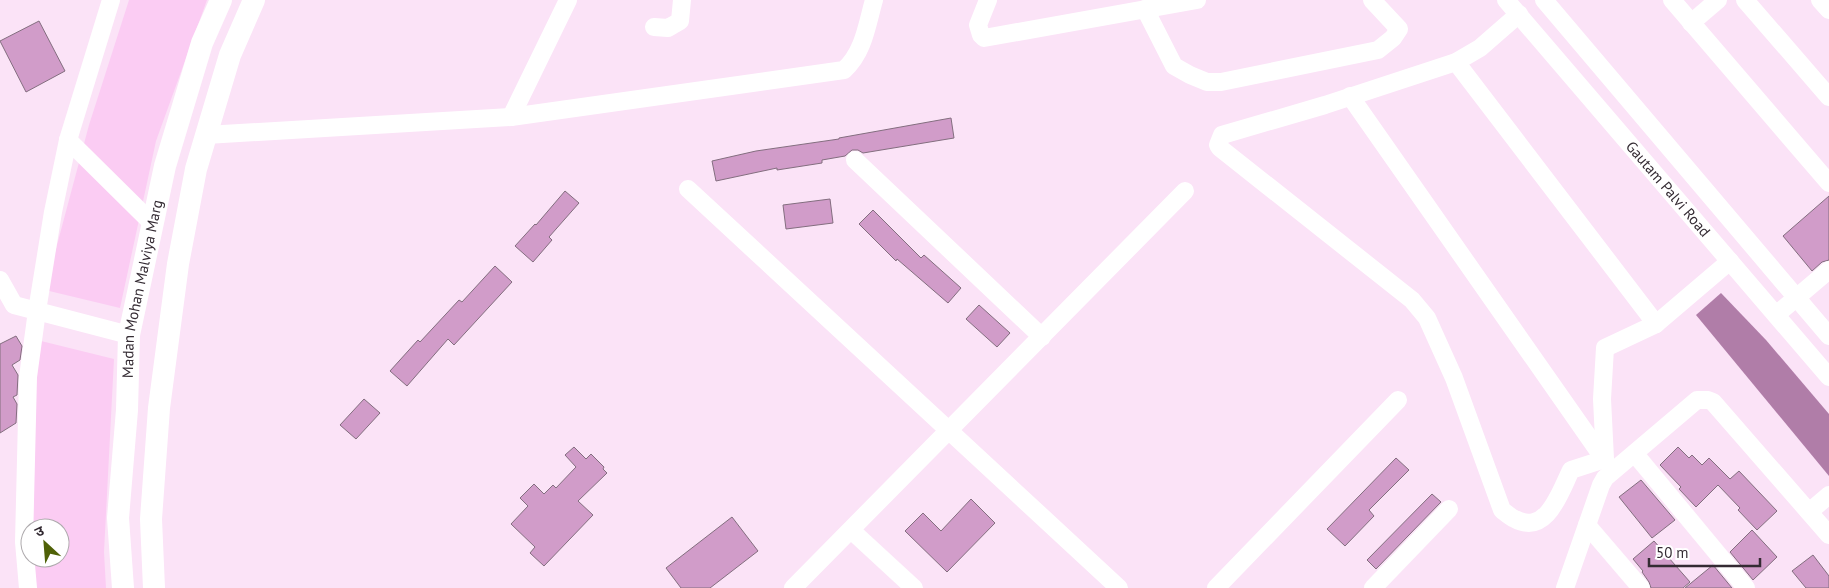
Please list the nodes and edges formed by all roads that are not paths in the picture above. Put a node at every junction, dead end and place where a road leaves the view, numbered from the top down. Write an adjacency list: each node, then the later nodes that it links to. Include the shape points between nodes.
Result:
1 (111, 0): 26 (street)
2 (221, 0): 31 (main road, Madan Mohan Malviya Marg, via 202,43)
3 (254, 0): 25 (main road, Madan Mohan Malviya Marg, via 230,55)
4 (568, 0): 24 (street)
5 (682, 0): 20 (street, via 680,21 668,28)
6 (874, 0): 24 (street, via 861,47 856,58 844,70)
7 (988, 0): 16 (street, via 978,25 984,38)
8 (1197, 0): 16 (street)
9 (1372, 0): 16 (street, via 1399,28 1393,38 1378,50 1221,82 1207,82 1174,66)
10 (1506, 0): 18 (street, Gautam Palvi Road)
11 (1544, 0): 35 (street, Gautam Palvi Road)
12 (1672, 0): 19 (street)
13 (1718, 0): 19 (street)
14 (1745, 0): 23 (street)
15 (1820, 0): 17 (street)
16 (1145, 9)
17 (1829, 10)
18 (1518, 14): 21 (street, via 1480,48); 32 (street, Gautam Palvi Road)
19 (1691, 23): 28 (street)
20 (654, 27)
21 (1456, 62): 22 (street); 39 (street)
22 (1350, 96): 47 (street); 47 (street, via 1222,135 1218,145 1412,300 1427,318 1454,378 1502,510 1515,520 1529,524 1540,520 1548,514 1571,470)
23 (1829, 96)
24 (510, 117): 25 (street)
25 (206, 135): 49 (main road, Madan Mohan Malviya Marg, via 196,169 178,264 159,408)
26 (68, 140): 31 (street); 37 (street, via 52,212)
27 (855, 160): 42 (street)
28 (1829, 183)
29 (688, 189): 45 (street)
30 (1185, 191): 42 (street)
31 (152, 224): 40 (main road, Madan Mohan Malviya Marg)
32 (1730, 262): 38 (street, Gautam Palvi Road); 39 (street)
33 (1829, 270): 35 (street)
34 (0, 280): 36 (street)
35 (1796, 298): 38 (street); 41 (street, Gautam Palvi Road)
36 (7, 309): 37 (street)
37 (37, 311): 40 (street); 56 (street, via 28,377 24,542)
38 (1776, 315): 43 (street, Gautam Palvi Road)
39 (1656, 324): 47 (street, via 1605,348 1602,399)
40 (129, 335): 48 (main road, Madan Mohan Malviya Marg)
41 (1829, 336)
42 (1042, 337): 45 (street)
43 (1829, 377)
44 (1398, 400): 62 (street)
45 (949, 431): 54 (street); 61 (street)
46 (1635, 454): 52 (street, via 1696,400 1708,400); 53 (street, via 1600,485); 66 (street)
47 (1605, 459)
48 (121, 480): 49 (main road); 57 (main road, Madan Mohan Malviya Marg, via 118,518)
49 (154, 480): 58 (main road, Madan Mohan Malviya Marg, via 151,519)
50 (1828, 497): 52 (street)
51 (1449, 508): 63 (street)
52 (1809, 512): 55 (street)
53 (1587, 525): 64 (street); 65 (street)
54 (851, 530): 59 (street); 60 (street)
55 (1829, 535)
56 (28, 588)
57 (123, 588)
58 (154, 588)
59 (793, 588)
60 (914, 588)
61 (1119, 588)
62 (1216, 588)
63 (1373, 588)
64 (1565, 588)
65 (1641, 588)
66 (1746, 588)

